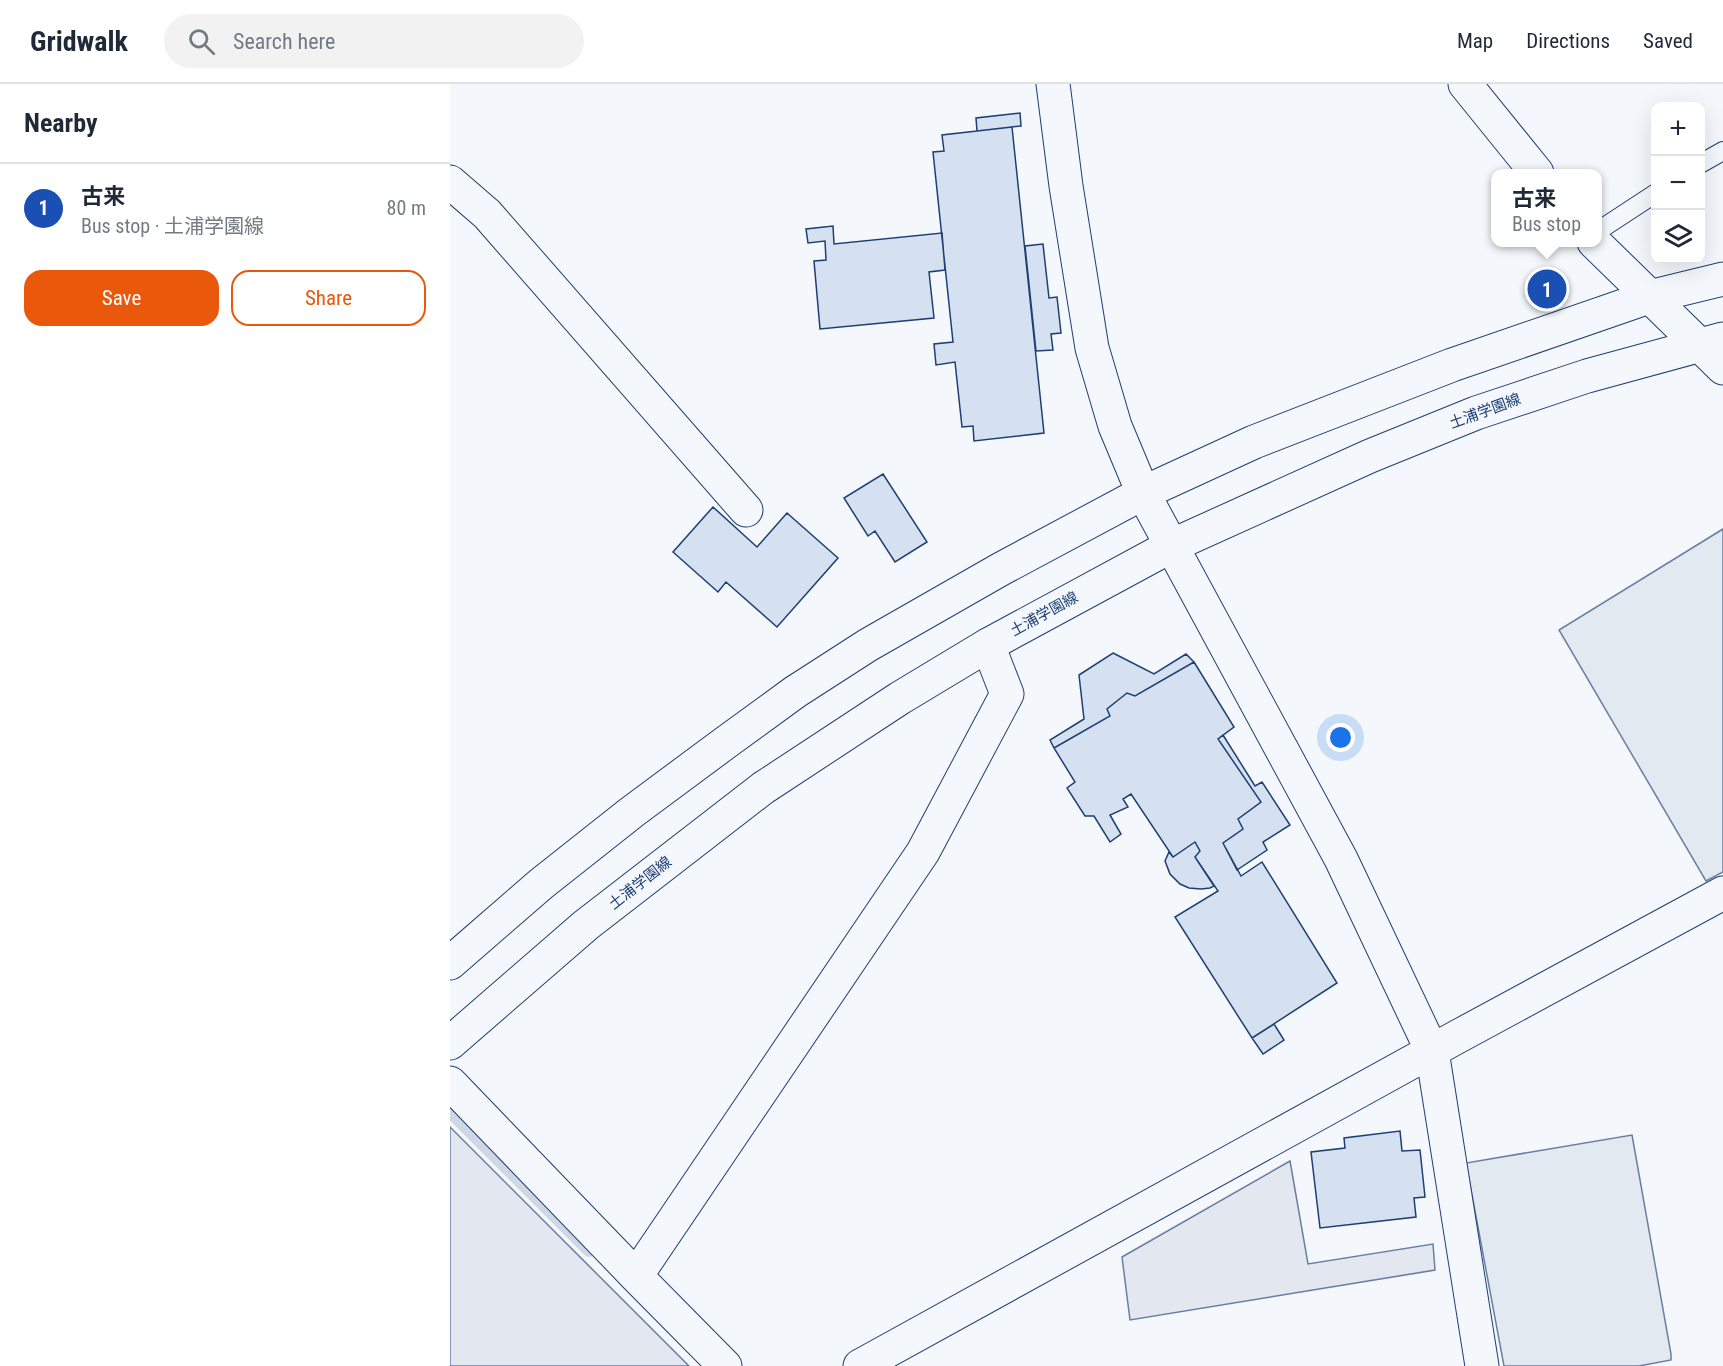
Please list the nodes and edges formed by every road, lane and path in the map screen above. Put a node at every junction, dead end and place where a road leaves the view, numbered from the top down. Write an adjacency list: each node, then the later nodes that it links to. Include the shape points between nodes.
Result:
1 (1053, 84): 14 (street, via 1092,348 1115,426)
2 (1465, 84): 5 (street)
3 (1723, 151): 4 (lane)
4 (1705, 162)
5 (1533, 169)
6 (450, 182): 15 (street, via 487,214)
7 (1651, 196): 8 (lane)
8 (1602, 228)
9 (1598, 247): 11 (street)
10 (1723, 279): 11 (street)
11 (1649, 297): 12 (street); 14 (street, via 1452,365 1254,442)
12 (1711, 342): 13 (street); 16 (street, 土浦学園線, via 1587,376 1476,413 1359,460)
13 (1723, 368)
14 (1143, 494): 16 (street); 19 (street, via 991,575 795,692 632,812)
15 (746, 510)
16 (1171, 546): 17 (street, 土浦学園線); 21 (street, via 1341,858)
17 (988, 645): 20 (street, 土浦学園線, via 763,788 586,925); 23 (street, via 1007,694 923,852)
18 (1723, 893): 21 (street)
19 (450, 963)
20 (450, 1043)
21 (1432, 1051): 25 (street); 26 (street)
22 (450, 1083): 23 (street)
23 (636, 1276): 24 (street)
24 (725, 1366)
25 (860, 1366)
26 (1482, 1366)

